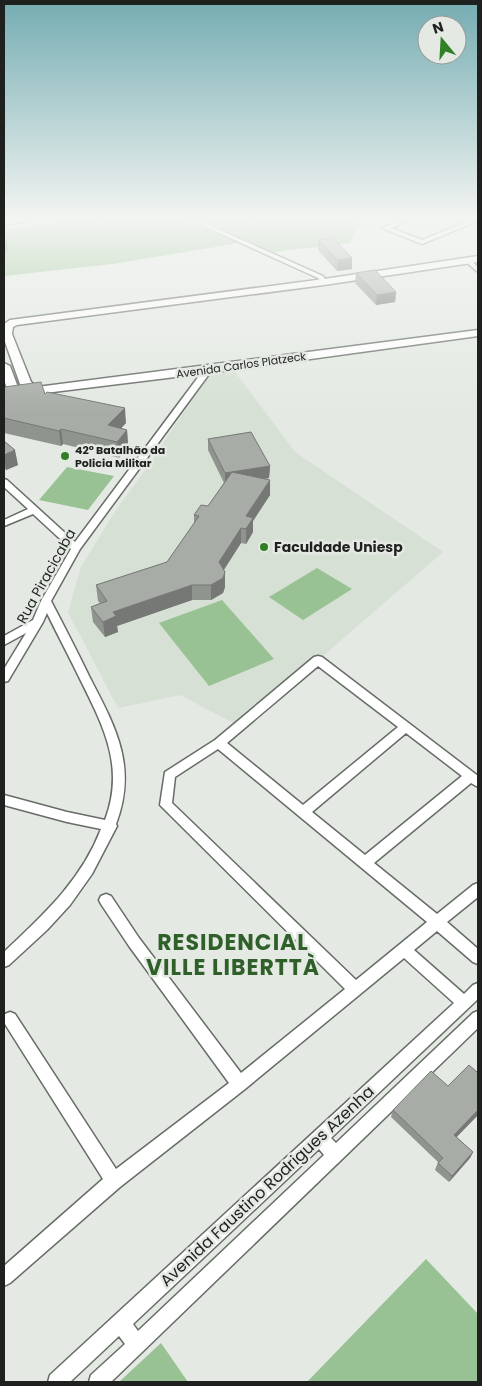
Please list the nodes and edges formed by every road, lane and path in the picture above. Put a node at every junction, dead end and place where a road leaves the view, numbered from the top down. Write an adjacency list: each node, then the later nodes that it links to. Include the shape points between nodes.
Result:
1 (298, 283): 3 (main road, via 25,313)
2 (302, 283): 7 (main road, via 14,322 8,325 7,334 26,384)
3 (4, 320)
4 (478, 333): 6 (main road, Avenida Carlos Platzeck)
5 (4, 366): 8 (main road)
6 (208, 370): 7 (main road, Avenida Carlos Platzeck); 12 (street, Rua Piracicaba)
7 (36, 392): 8 (main road, Avenida Carlos Platzeck)
8 (10, 394)
9 (4, 482): 10 (street)
10 (34, 510): 11 (street); 12 (street)
11 (4, 523)
12 (76, 548): 13 (street, Rua Piracicaba)
13 (46, 601): 14 (street, Rua Piracicaba); 22 (street, via 109,725 120,782)
14 (38, 622): 15 (street); 16 (street, Rua Piracicaba)
15 (4, 641)
16 (4, 678)
17 (406, 727): 18 (street, via 318,660); 19 (street); 21 (street)
18 (219, 743): 21 (street); 30 (street, via 169,775 166,805)
19 (475, 779): 23 (street)
20 (4, 800): 22 (street)
21 (303, 812): 23 (street)
22 (111, 826): 29 (street, via 82,877 55,913)
23 (365, 863): 26 (street)
24 (478, 890): 26 (street)
25 (106, 900): 35 (street)
26 (438, 923): 27 (street); 28 (street)
27 (405, 950): 30 (street); 32 (street)
28 (478, 958)
29 (4, 961)
30 (356, 990): 35 (street)
31 (478, 990): 32 (street, Avenida Faustino Rodrigues Azenha)
32 (464, 1003): 36 (street, Avenida Faustino Rodrigues Azenha)
33 (478, 1018): 37 (street, Avenida Faustino Rodrigues Azenha)
34 (10, 1019): 38 (street)
35 (240, 1084): 38 (street)
36 (319, 1137): 37 (street); 40 (street, Avenida Faustino Rodrigues Azenha)
37 (335, 1155): 41 (street, Avenida Faustino Rodrigues Azenha)
38 (114, 1181): 39 (street)
39 (4, 1277)
40 (120, 1322): 41 (street); 42 (street, Avenida Faustino Rodrigues Azenha)
41 (137, 1345): 43 (street, Avenida Faustino Rodrigues Azenha)
42 (57, 1382)
43 (98, 1382)

